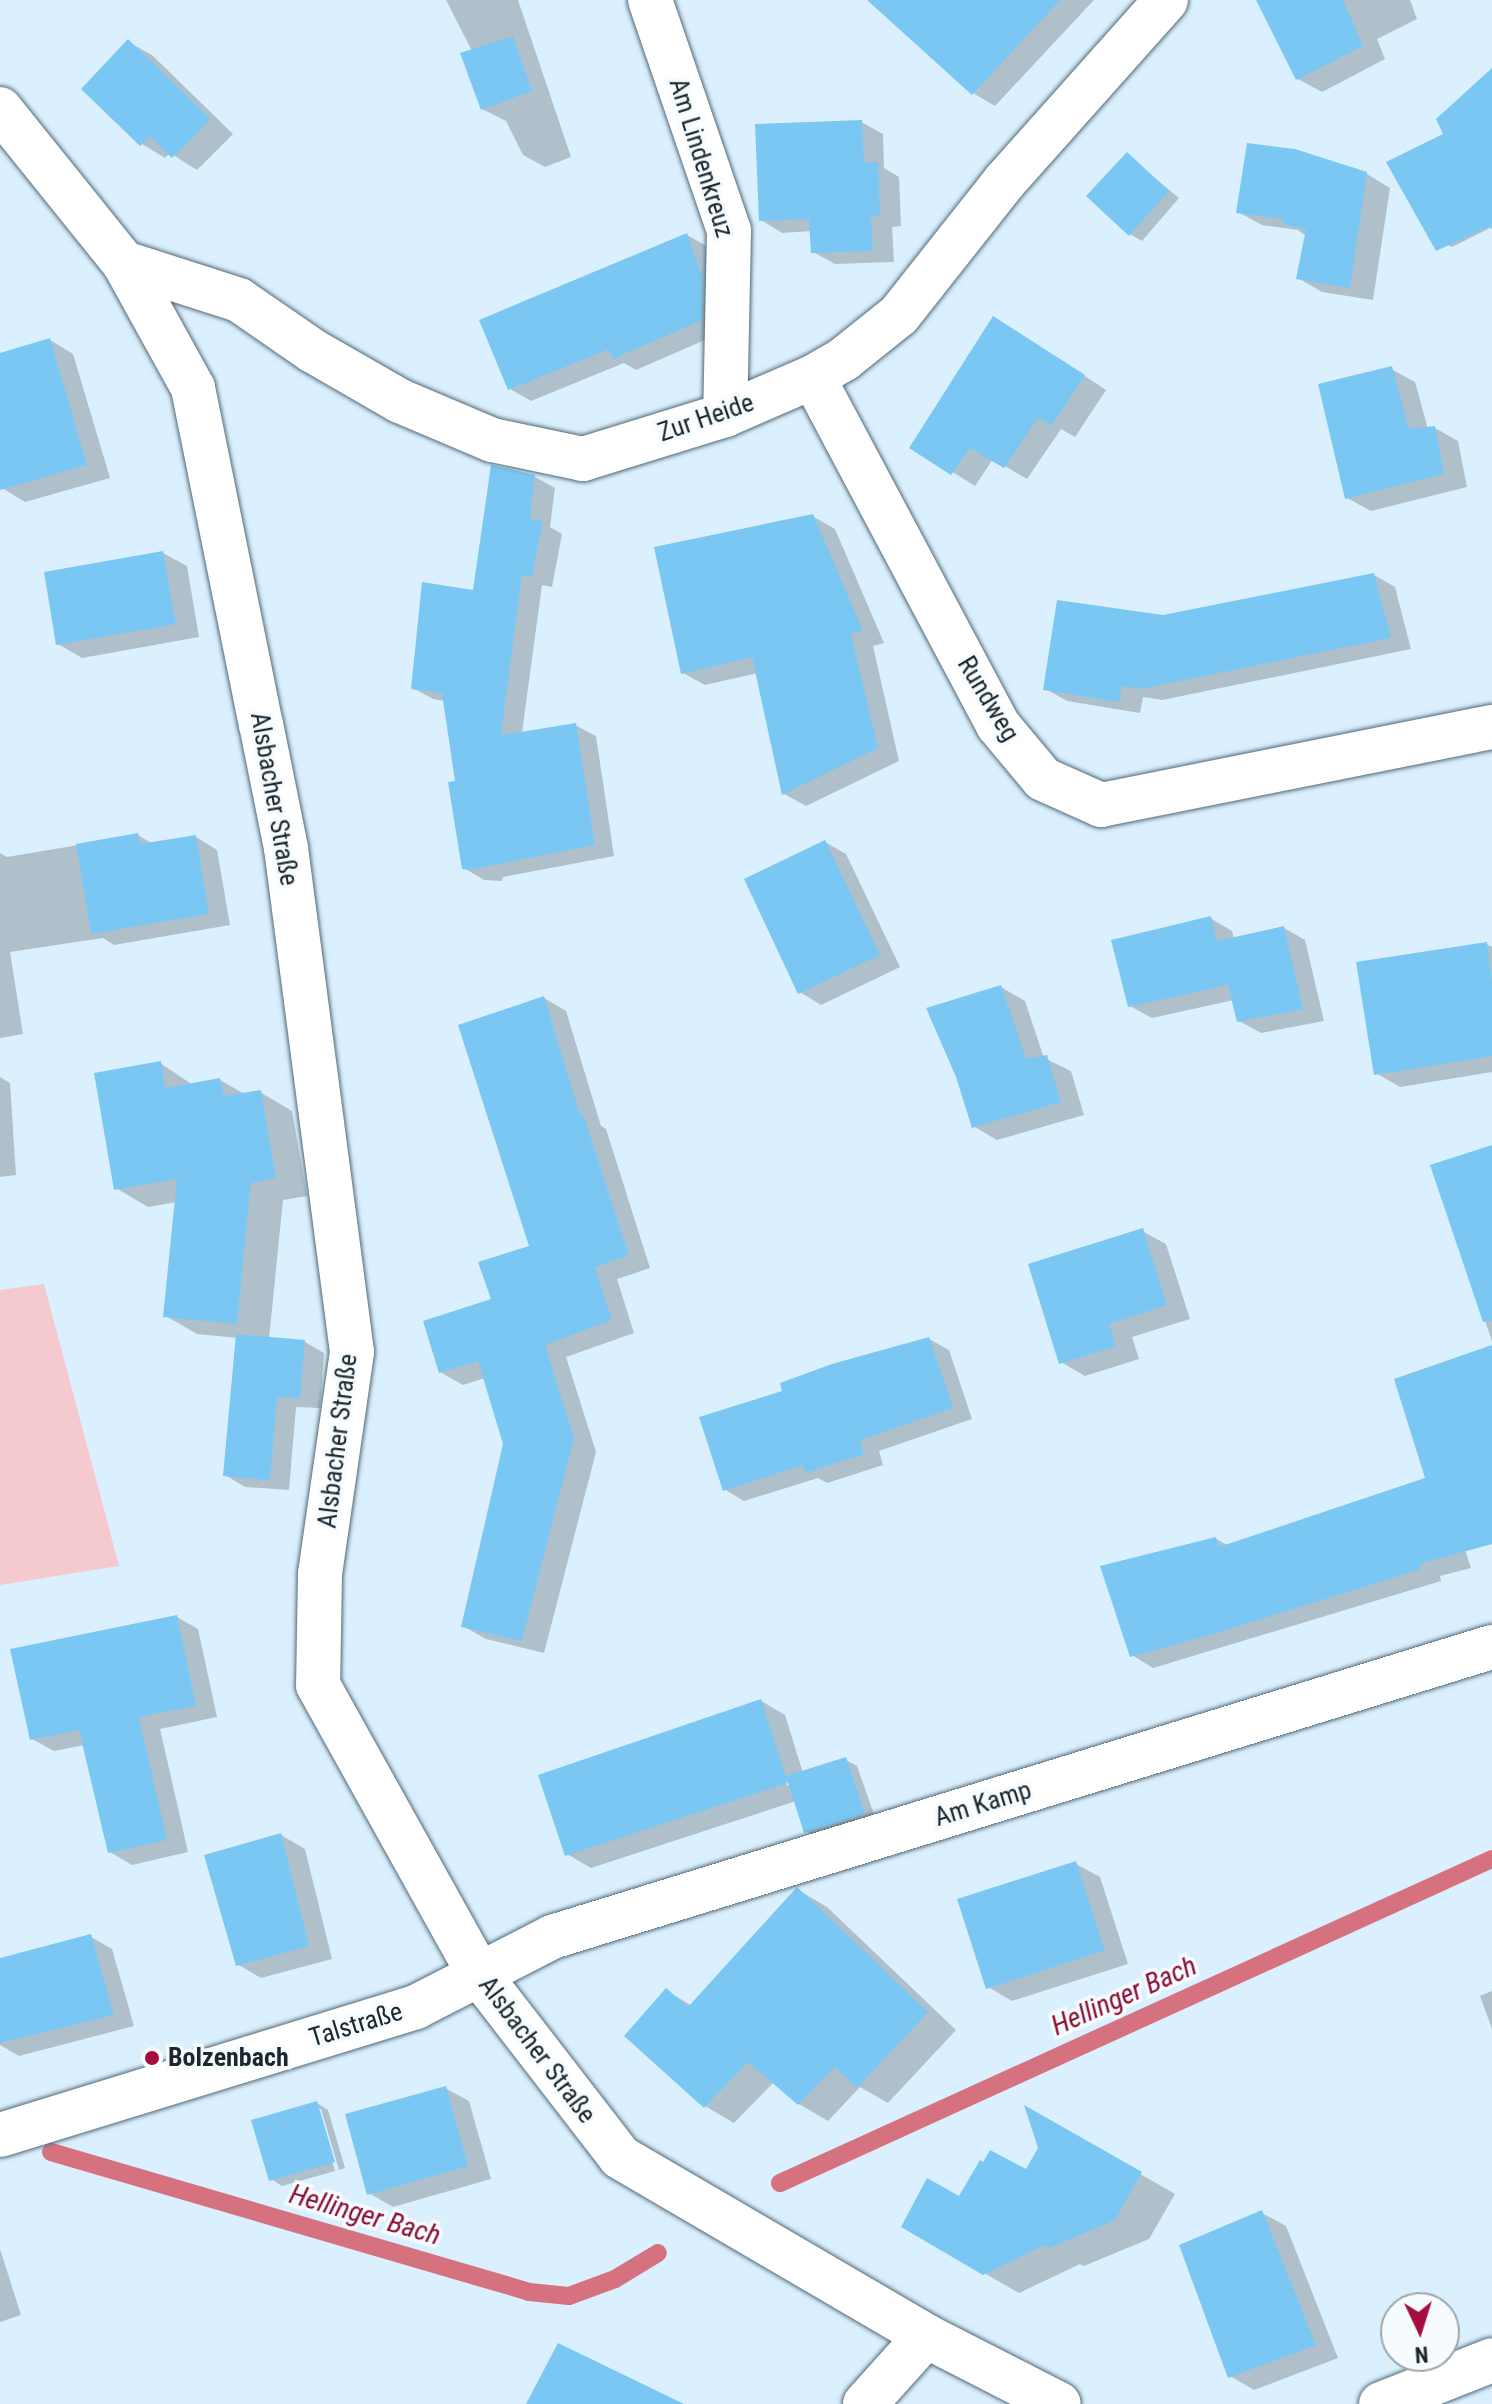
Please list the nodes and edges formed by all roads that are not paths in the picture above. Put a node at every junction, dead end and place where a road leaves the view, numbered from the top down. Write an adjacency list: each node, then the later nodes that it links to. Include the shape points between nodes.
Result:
1 (650, 0): 6 (street, Am Lindenkreuz, via 729,231)
2 (1166, 0): 5 (street, Zur Heide, via 1005,181 899,315)
3 (0, 109): 4 (street, Alsbacher Straße)
4 (124, 263): 6 (street, Zur Heide, via 239,300 400,401 492,440 583,459); 9 (street, Alsbacher Straße, via 193,388 288,864 352,1352 320,1574 318,1685)
5 (813, 377): 6 (street, Zur Heide); 7 (street, Rundweg, via 998,725 1043,779 1101,805)
6 (725, 415)
7 (1492, 727)
8 (1492, 1647): 9 (street, Am Kamp, via 552,1937)
9 (478, 1973): 10 (street, Talstraße, via 416,2007); 11 (street, Alsbacher Straße, via 620,2157)
10 (0, 2135)
11 (926, 2336): 13 (street); 14 (street, Alsbacher Straße)
12 (1492, 2360): 15 (street)
13 (865, 2404)
14 (1059, 2404)
15 (1381, 2404)

